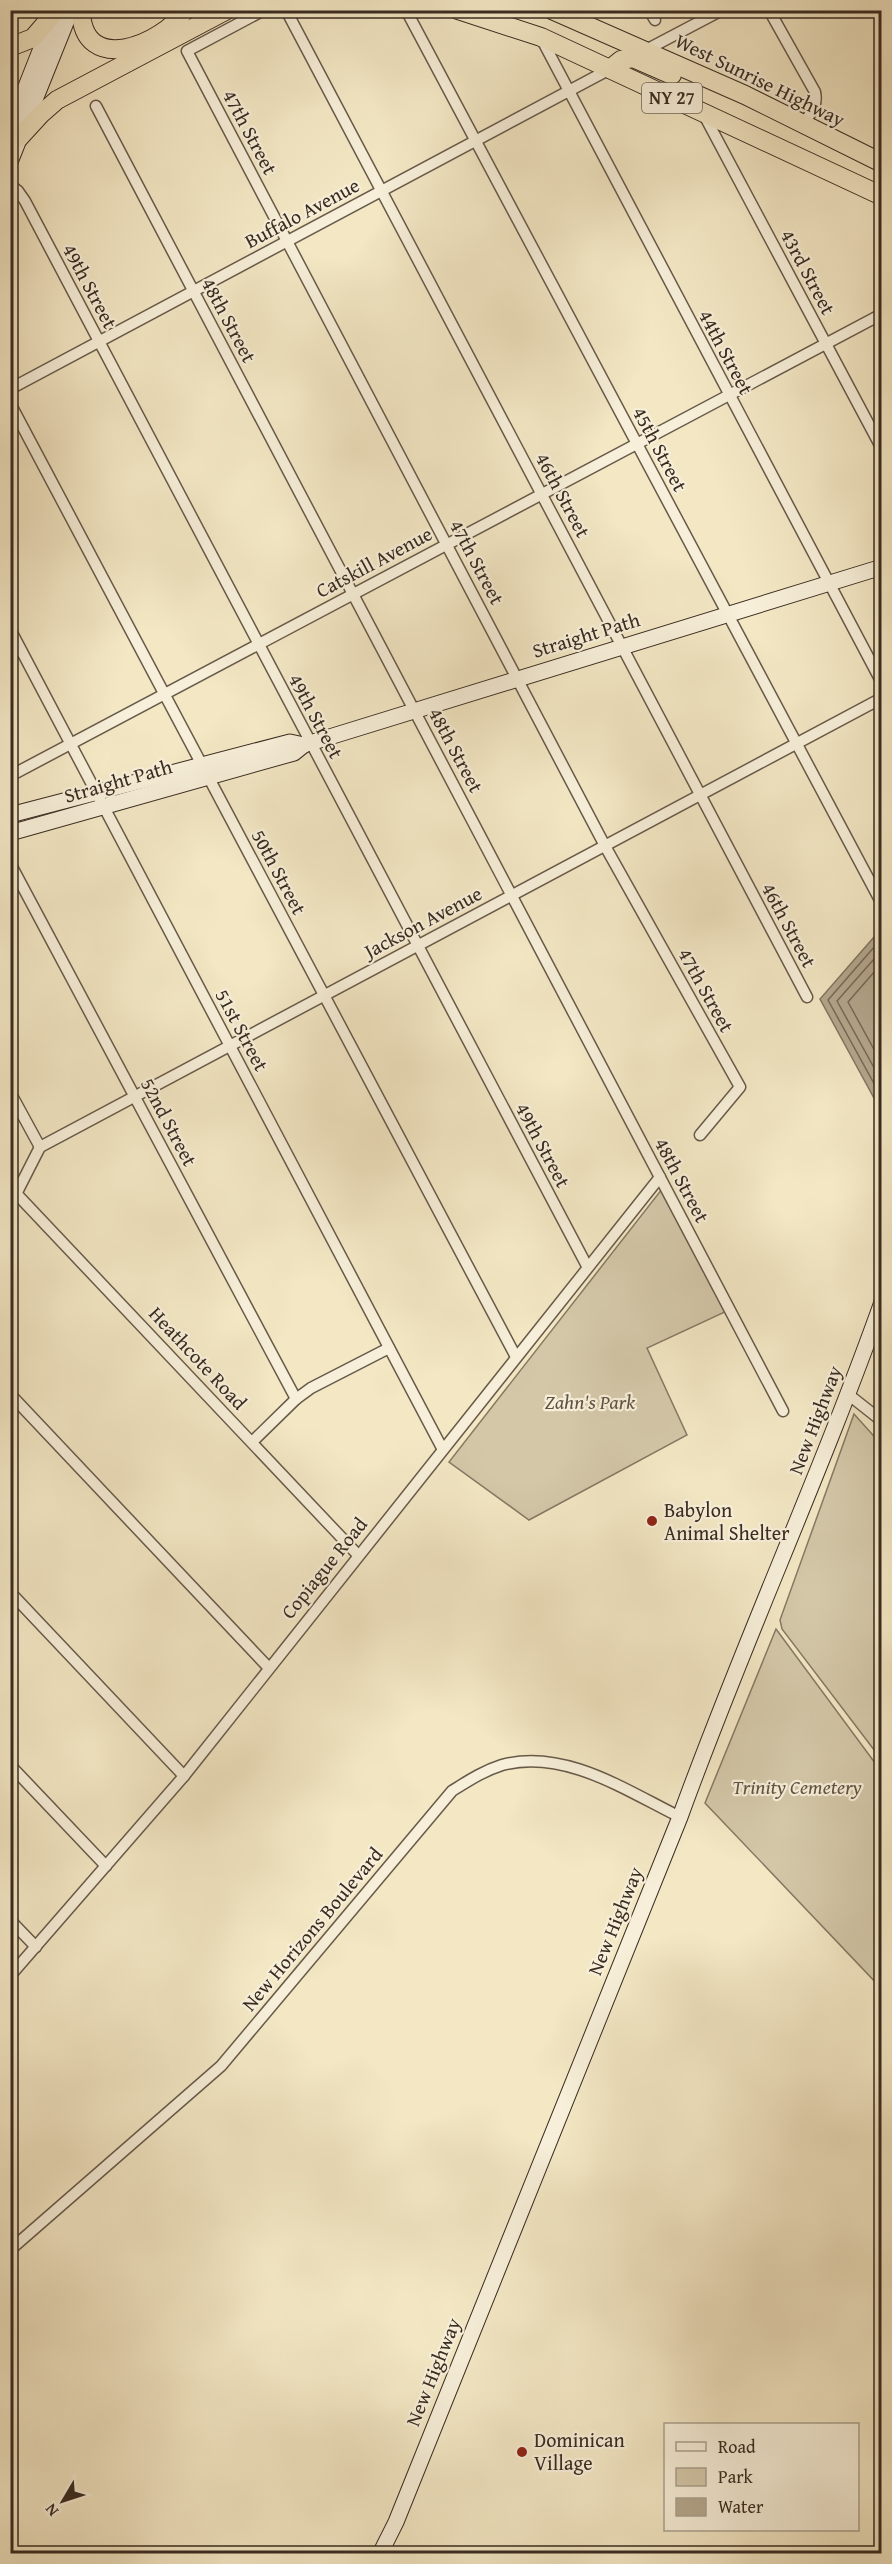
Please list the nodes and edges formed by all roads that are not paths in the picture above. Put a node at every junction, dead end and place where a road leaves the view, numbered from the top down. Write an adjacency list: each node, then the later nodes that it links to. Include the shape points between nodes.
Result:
1 (71, 10): 22 (main road)
2 (81, 10): 3 (highway, via 90,38 100,47 115,51 158,35)
3 (185, 10)
4 (227, 10): 22 (highway, via 57,100)
5 (264, 10): 29 (street, 47th Street, via 187,51)
6 (286, 10): 27 (street, 46th Street)
7 (406, 10): 23 (street, 45th Street)
8 (458, 10): 13 (highway, NY 27)
9 (552, 10): 15 (highway, West Sunrise Highway / NY 27)
10 (722, 10): 15 (street)
11 (769, 10): 21 (street, via 815,92 814,109)
12 (56, 11): 14 (highway, via 33,38); 22 (main road)
13 (541, 37): 16 (highway, NY 27); 17 (street, 44th Street)
14 (10, 47)
15 (646, 50): 18 (highway, West Sunrise Highway / NY 27)
16 (610, 69): 17 (street, Buffalo Avenue); 18 (highway, via 621,60 633,58 692,84); 20 (highway, NY 27)
17 (569, 91): 23 (street, Buffalo Avenue); 35 (street, 44th Street)
18 (745, 95): 21 (highway, West Sunrise Highway / NY 27)
19 (96, 106): 30 (street, 48th Street)
20 (702, 112): 28 (highway, NY 27); 33 (street, 43rd Street)
21 (804, 123): 25 (highway, West Sunrise Highway / NY 27)
22 (15, 133): 24 (main road)
23 (476, 141): 27 (street, Buffalo Avenue); 37 (street, 45th Street)
24 (10, 162)
25 (882, 163)
26 (10, 185): 32 (street, 49th Street, via 23,198)
27 (382, 191): 29 (street, Buffalo Avenue); 39 (street, 46th Street)
28 (881, 196)
29 (287, 241): 30 (street, Buffalo Avenue); 40 (street, 47th Street)
30 (194, 291): 32 (street, Buffalo Avenue); 43 (street, 48th Street)
31 (882, 314): 33 (street, Catskill Avenue)
32 (99, 342): 34 (street, Buffalo Avenue); 46 (street, 49th Street)
33 (825, 344): 35 (street, Catskill Avenue); 38 (street, 43rd Street)
34 (10, 389)
35 (728, 395): 37 (street, Catskill Avenue); 42 (street, 44th Street)
36 (10, 403): 50 (street, 50th Street)
37 (637, 444): 39 (street, Catskill Avenue); 44 (street, 45th Street)
38 (882, 449)
39 (542, 494): 40 (street, Catskill Avenue); 47 (street, 46th Street)
40 (447, 544): 43 (street, Catskill Avenue); 48 (street, 47th Street)
41 (882, 567): 42 (main road, Straight Path)
42 (828, 583): 44 (main road, Straight Path); 49 (street, 44th Street)
43 (353, 594): 46 (street, Catskill Avenue); 52 (street, 48th Street)
44 (727, 613): 47 (main road, Straight Path); 55 (street, 45th Street)
45 (10, 629): 53 (street, 51st Street)
46 (258, 644): 50 (street, Catskill Avenue); 54 (street, 49th Street)
47 (622, 647): 48 (main road, Straight Path); 59 (street, 46th Street)
48 (517, 679): 52 (main road, Straight Path); 63 (street, 47th Street)
49 (882, 682)
50 (165, 694): 53 (street, Catskill Avenue); 56 (street, 50th Street)
51 (882, 698): 55 (street, Jackson Avenue)
52 (415, 712): 54 (main road, Straight Path); 65 (street, 48th Street)
53 (70, 744): 57 (street, Catskill Avenue); 58 (street, 51st Street)
54 (307, 744): 56 (main road, Straight Path, via 290,742); 67 (street, 49th Street)
55 (796, 744): 59 (street, Jackson Avenue); 66 (street, 45th Street)
56 (205, 771): 58 (main road, Straight Path); 60 (main road, Straight Path); 68 (street, 50th Street)
57 (10, 776)
58 (96, 793): 60 (street, 51st Street); 61 (main road, Straight Path)
59 (700, 795): 63 (street, Jackson Avenue); 69 (street, 46th Street)
60 (104, 807): 62 (main road, Straight Path); 70 (street, 51st Street)
61 (10, 815)
62 (10, 833)
63 (605, 846): 65 (street, Jackson Avenue); 73 (street, 47th Street, via 740,1087)
64 (10, 863): 72 (street, 52nd Street)
65 (512, 896): 67 (street, Jackson Avenue); 75 (street, 48th Street)
66 (882, 904)
67 (417, 946): 68 (street, Jackson Avenue); 78 (street, 49th Street)
68 (324, 996): 70 (street, Jackson Avenue); 81 (street, 50th Street)
69 (807, 997)
70 (230, 1046): 72 (street, Jackson Avenue); 80 (street, 51st Street)
71 (10, 1092): 74 (street)
72 (135, 1096): 74 (street, Jackson Avenue); 84 (street, 52nd Street)
73 (700, 1135)
74 (40, 1147): 76 (street)
75 (660, 1177): 78 (street, Copiague Road); 85 (street, 48th Street)
76 (14, 1190): 77 (street); 87 (street, Heathcote Road)
77 (10, 1206)
78 (587, 1266): 81 (street, Copiague Road)
79 (882, 1302): 83 (main road, New Highway)
80 (389, 1348): 84 (street); 88 (street, 51st Street)
81 (516, 1357): 88 (street, Copiague Road)
82 (10, 1394): 91 (street)
83 (849, 1395): 86 (street); 94 (main road, New Highway)
84 (296, 1399): 87 (street)
85 (783, 1411)
86 (882, 1421)
87 (252, 1442): 89 (street, Heathcote Road)
88 (442, 1448): 89 (street, Copiague Road)
89 (358, 1555): 91 (street, Copiague Road)
90 (10, 1592): 93 (street)
91 (268, 1667): 93 (street, Copiague Road)
92 (10, 1765): 95 (street)
93 (184, 1776): 95 (street, Copiague Road)
94 (680, 1816): 99 (street, New Horizons Boulevard, via 592,1774 555,1763 503,1765 452,1791 221,2066); 100 (main road, New Highway, via 396,2522)
95 (106, 1866): 97 (street, Copiague Road)
96 (10, 1920): 97 (street)
97 (36, 1947): 98 (street, Copiague Road)
98 (10, 1976)
99 (10, 2250)
100 (380, 2553)

